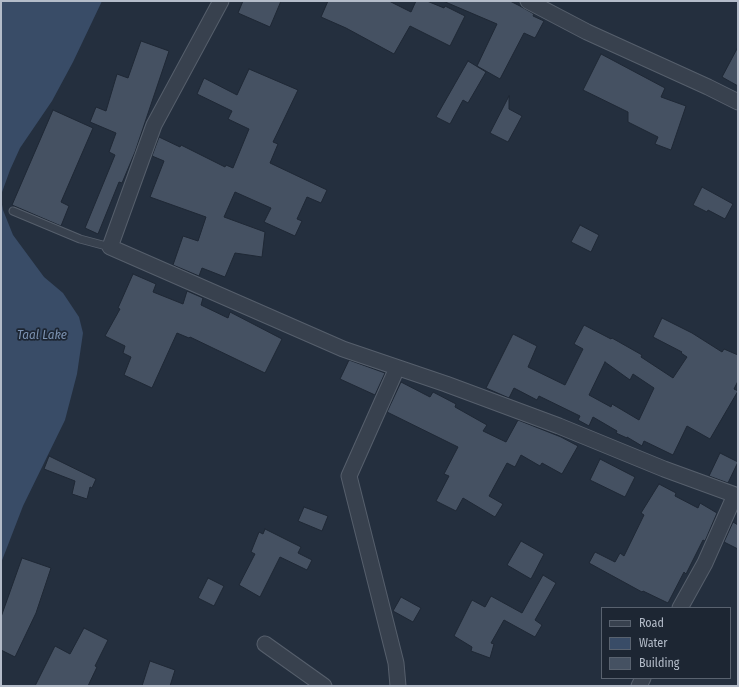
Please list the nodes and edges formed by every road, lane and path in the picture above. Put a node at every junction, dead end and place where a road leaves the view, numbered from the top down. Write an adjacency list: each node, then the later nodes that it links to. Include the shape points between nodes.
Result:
1 (221, 1): 5 (street, via 154,125)
2 (528, 1): 3 (street, via 587,32)
3 (738, 102)
4 (14, 211): 5 (lane, via 80,240)
5 (110, 247): 6 (street, via 343,349)
6 (397, 368): 7 (street, via 453,386); 11 (street, via 349,476 396,663)
7 (737, 496): 8 (street)
8 (681, 607)
9 (265, 644): 10 (street)
10 (324, 686)
11 (398, 686)

